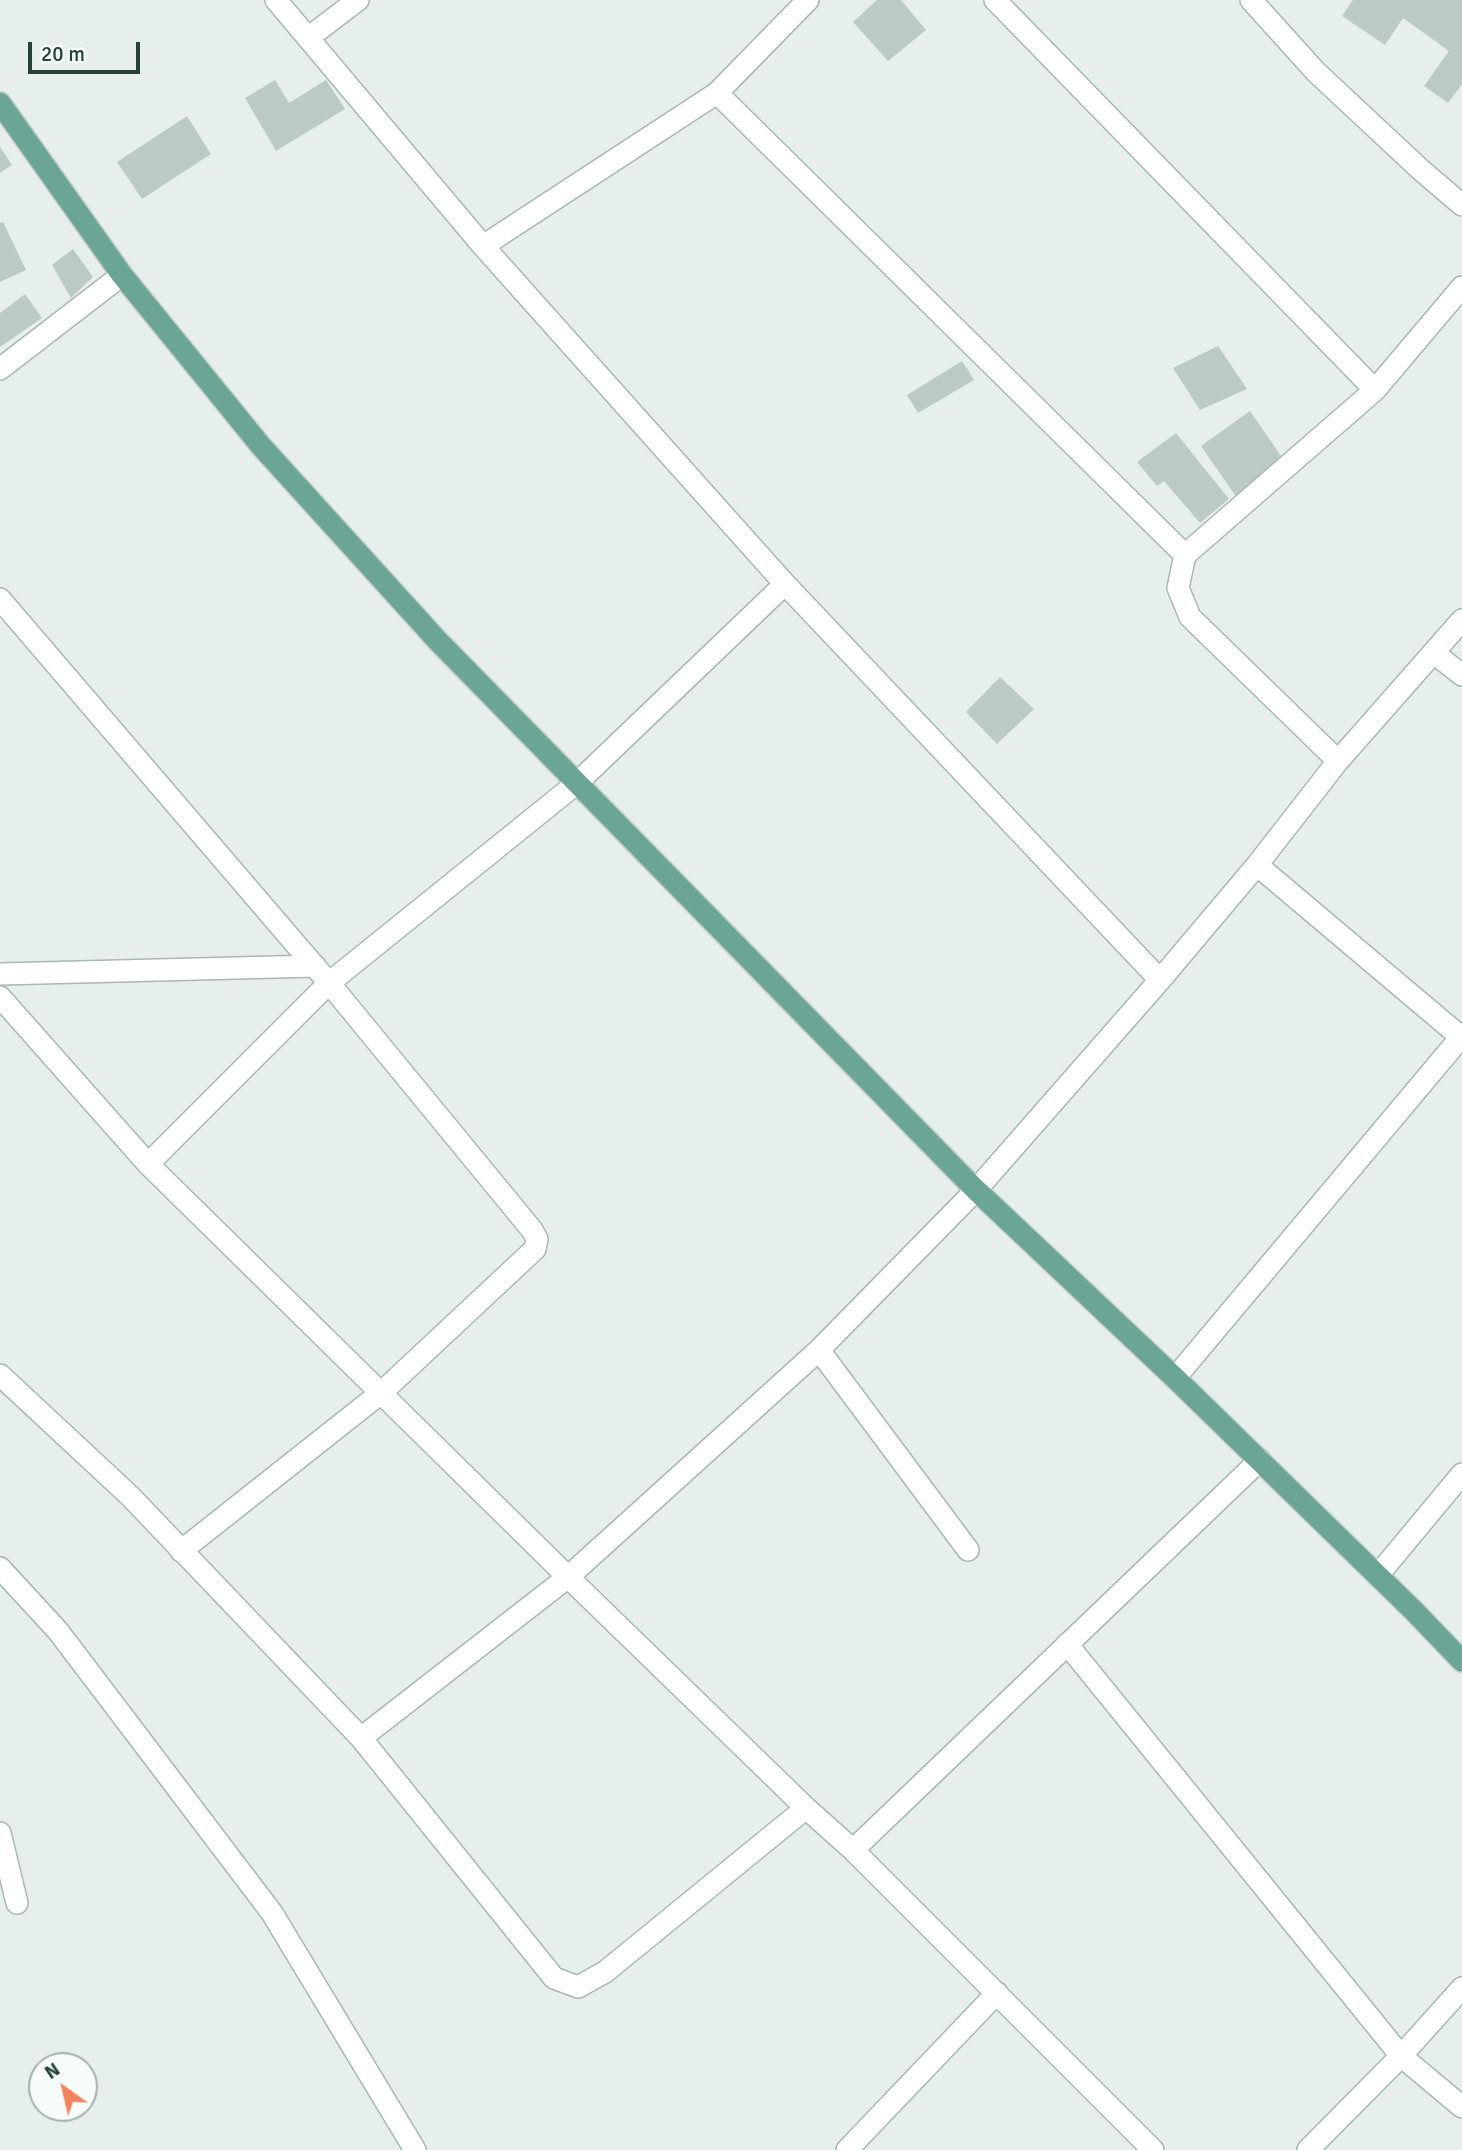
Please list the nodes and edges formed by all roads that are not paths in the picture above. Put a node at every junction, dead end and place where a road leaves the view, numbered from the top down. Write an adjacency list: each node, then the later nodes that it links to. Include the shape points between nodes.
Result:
1 (276, 0): 6 (street)
2 (358, 0): 6 (street)
3 (808, 0): 7 (street)
4 (995, 0): 14 (street)
5 (1251, 0): 9 (street, via 1316,72)
6 (308, 38): 10 (street)
7 (717, 93): 10 (street); 15 (street)
8 (0, 103): 11 (main road)
9 (1462, 205)
10 (483, 246): 16 (street)
11 (122, 275): 13 (street); 22 (main road, via 261,446 437,640)
12 (1462, 287): 14 (street)
13 (0, 369)
14 (1375, 390): 15 (street)
15 (1185, 555): 21 (street, via 1178,588 1190,617)
16 (785, 584): 22 (street); 26 (street)
17 (0, 599): 24 (street)
18 (1462, 620): 19 (street)
19 (1434, 653): 20 (street); 21 (street)
20 (1462, 676)
21 (1338, 761): 23 (street)
22 (577, 783): 27 (street); 31 (main road)
23 (1257, 865): 26 (street); 29 (street)
24 (315, 966): 25 (street); 27 (street)
25 (0, 974)
26 (1160, 979): 31 (street)
27 (329, 983): 30 (street); 35 (street, via 537,1239 535,1249)
28 (0, 997): 30 (street)
29 (1461, 1038): 34 (street)
30 (148, 1164): 35 (street)
31 (976, 1190): 32 (street); 34 (main road)
32 (818, 1350): 38 (street); 42 (street)
33 (0, 1375): 39 (street, via 130,1496)
34 (1175, 1378): 36 (main road)
35 (382, 1392): 39 (street); 42 (street)
36 (1259, 1460): 41 (main road); 43 (street)
37 (1462, 1474): 41 (street)
38 (968, 1550)
39 (181, 1551): 45 (street)
40 (0, 1567): 54 (street, via 58,1631 272,1913)
41 (1378, 1575): 44 (main road)
42 (568, 1577): 45 (street); 46 (street)
43 (1067, 1644): 48 (street); 52 (street)
44 (1462, 1661)
45 (361, 1738): 46 (street, via 554,1978 578,1987 605,1972)
46 (806, 1808): 48 (street)
47 (0, 1833): 49 (street)
48 (853, 1850): 51 (street)
49 (17, 1903)
50 (1462, 1988): 52 (street)
51 (998, 1993): 55 (street); 56 (street)
52 (1401, 2056): 53 (street); 57 (street)
53 (1462, 2107)
54 (415, 2150)
55 (847, 2150)
56 (1153, 2150)
57 (1308, 2150)

